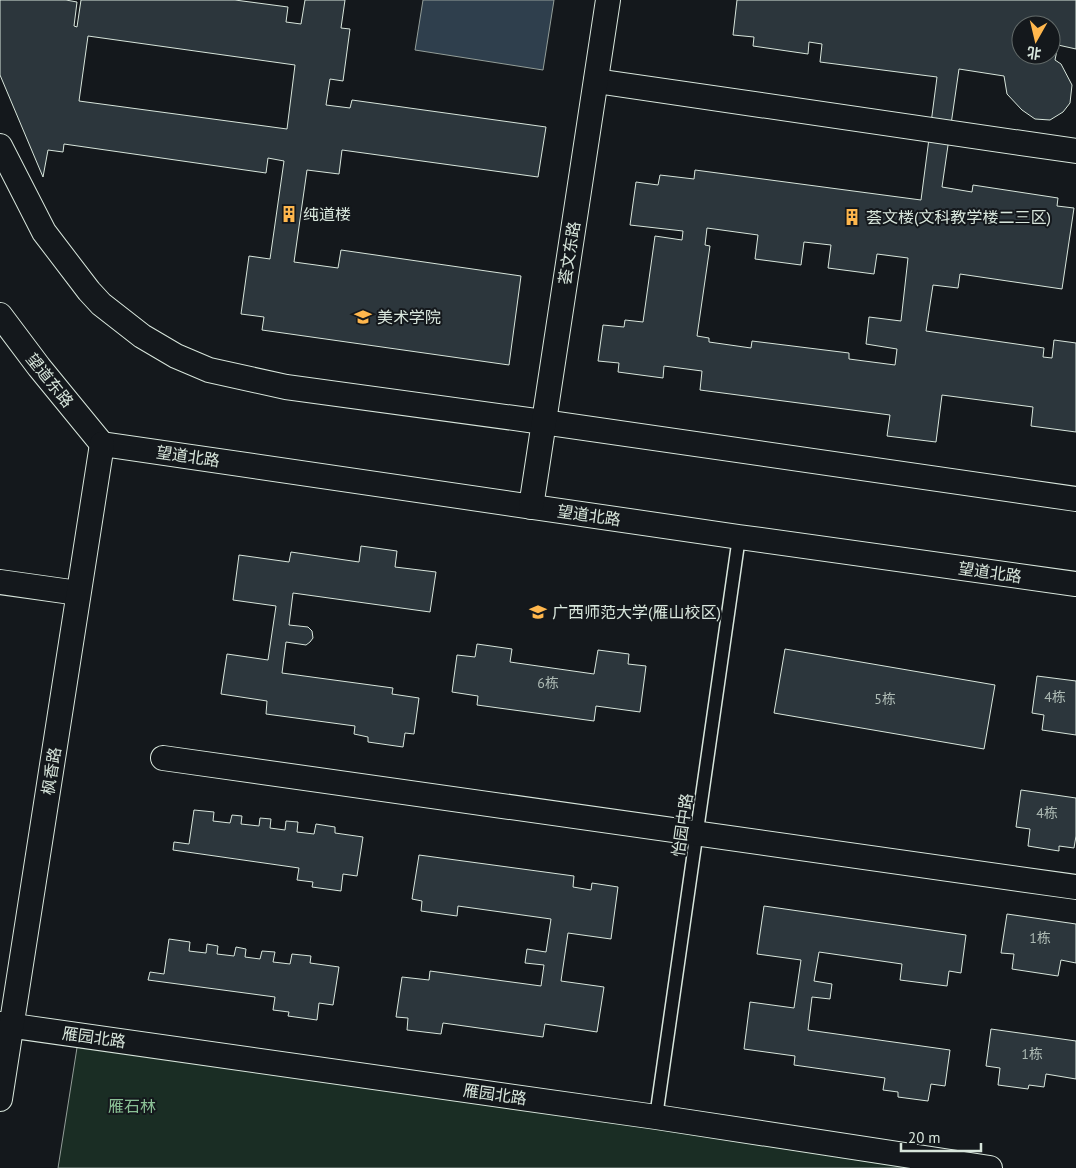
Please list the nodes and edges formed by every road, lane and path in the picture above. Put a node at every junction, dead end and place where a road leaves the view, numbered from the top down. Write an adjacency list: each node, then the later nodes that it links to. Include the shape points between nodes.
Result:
1 (608, 0): 2 (street, 荟文东路)
2 (596, 81): 4 (street); 6 (street, 荟文东路)
3 (0, 146): 6 (street, via 44,232 89,291 142,336 176,356 209,370 286,387)
4 (1076, 151)
5 (0, 315): 7 (street, 望道东路)
6 (543, 422): 8 (street); 9 (street, 荟文东路)
7 (102, 444): 9 (street, 望道北路); 13 (street, 枫香路)
8 (1076, 499)
9 (531, 506): 10 (street, 望道北路)
10 (739, 537): 12 (street, 望道北路); 15 (lane, 怡园中路)
11 (0, 582): 13 (street)
12 (1076, 584)
13 (78, 593): 17 (street, 枫香路)
14 (163, 758): 15 (street)
15 (697, 833): 16 (street); 19 (lane, 怡园中路)
16 (1076, 886)
17 (5, 1025): 18 (street, 枫香路); 19 (street, 雁园北路)
18 (0, 1099)
19 (656, 1117): 20 (street, 雁园北路)
20 (990, 1168)

